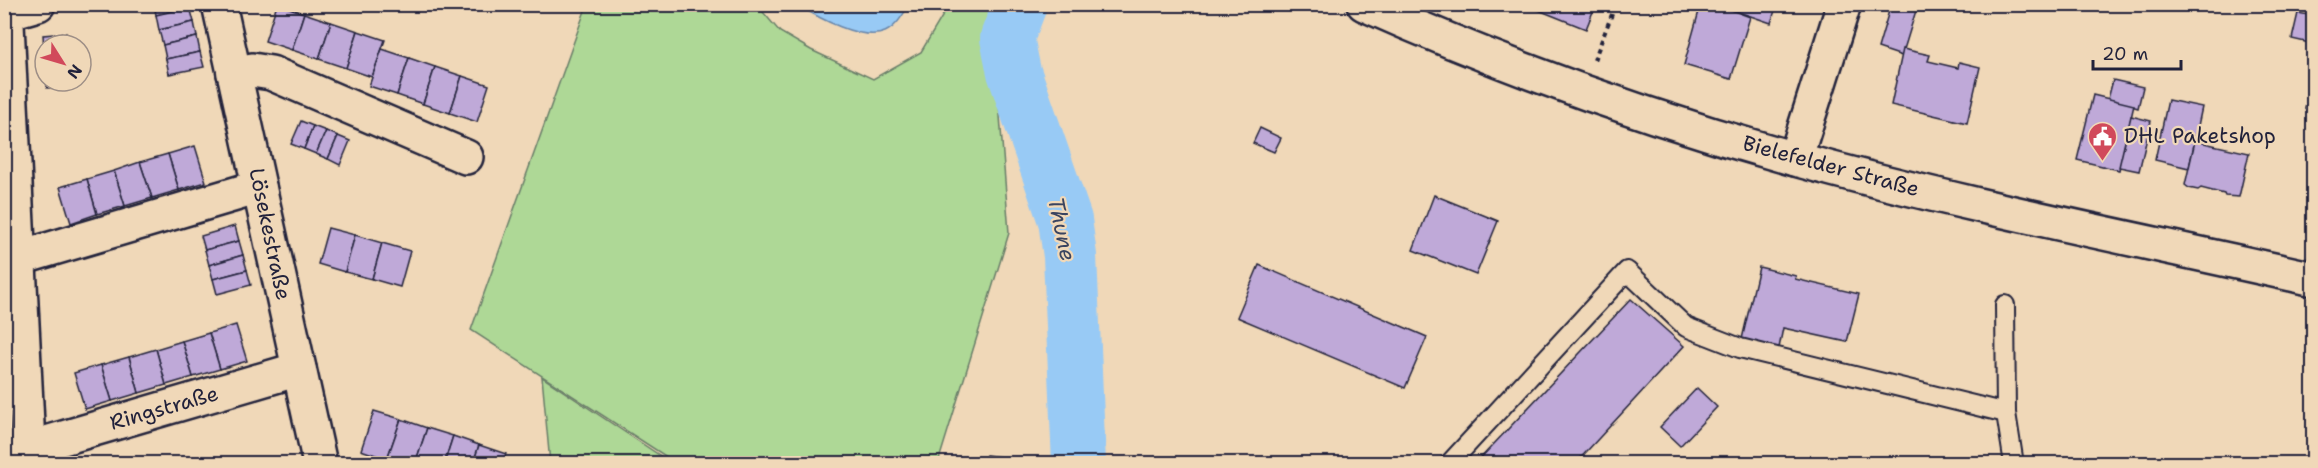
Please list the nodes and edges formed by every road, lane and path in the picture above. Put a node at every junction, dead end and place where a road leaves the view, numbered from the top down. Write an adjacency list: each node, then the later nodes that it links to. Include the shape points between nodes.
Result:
1 (38, 4): 6 (street, Ringstraße)
2 (219, 4): 8 (street, Lösekestraße)
3 (1364, 4): 10 (street, Bielefelder Straße, via 1591,94)
4 (1616, 4): 7 (path)
5 (1844, 4): 10 (street)
6 (6, 9): 11 (street, Ringstraße)
7 (1594, 60)
8 (234, 74): 9 (street, via 252,70 271,74); 12 (street, Lösekestraße)
9 (466, 157)
10 (1796, 159): 14 (street, Bielefelder Straße)
11 (9, 172): 13 (street, Ringstraße)
12 (259, 187): 13 (street); 16 (street, Lösekestraße)
13 (20, 258): 17 (street, Ringstraße)
14 (2313, 279)
15 (2005, 305): 18 (lane)
16 (299, 369): 19 (street, Ringstraße); 20 (street, Lösekestraße)
17 (15, 379): 19 (street, Ringstraße)
18 (2006, 413): 21 (lane, via 1740,348 1686,327 1627,271); 22 (lane)
19 (29, 456)
20 (320, 464)
21 (1449, 464)
22 (2014, 464)

